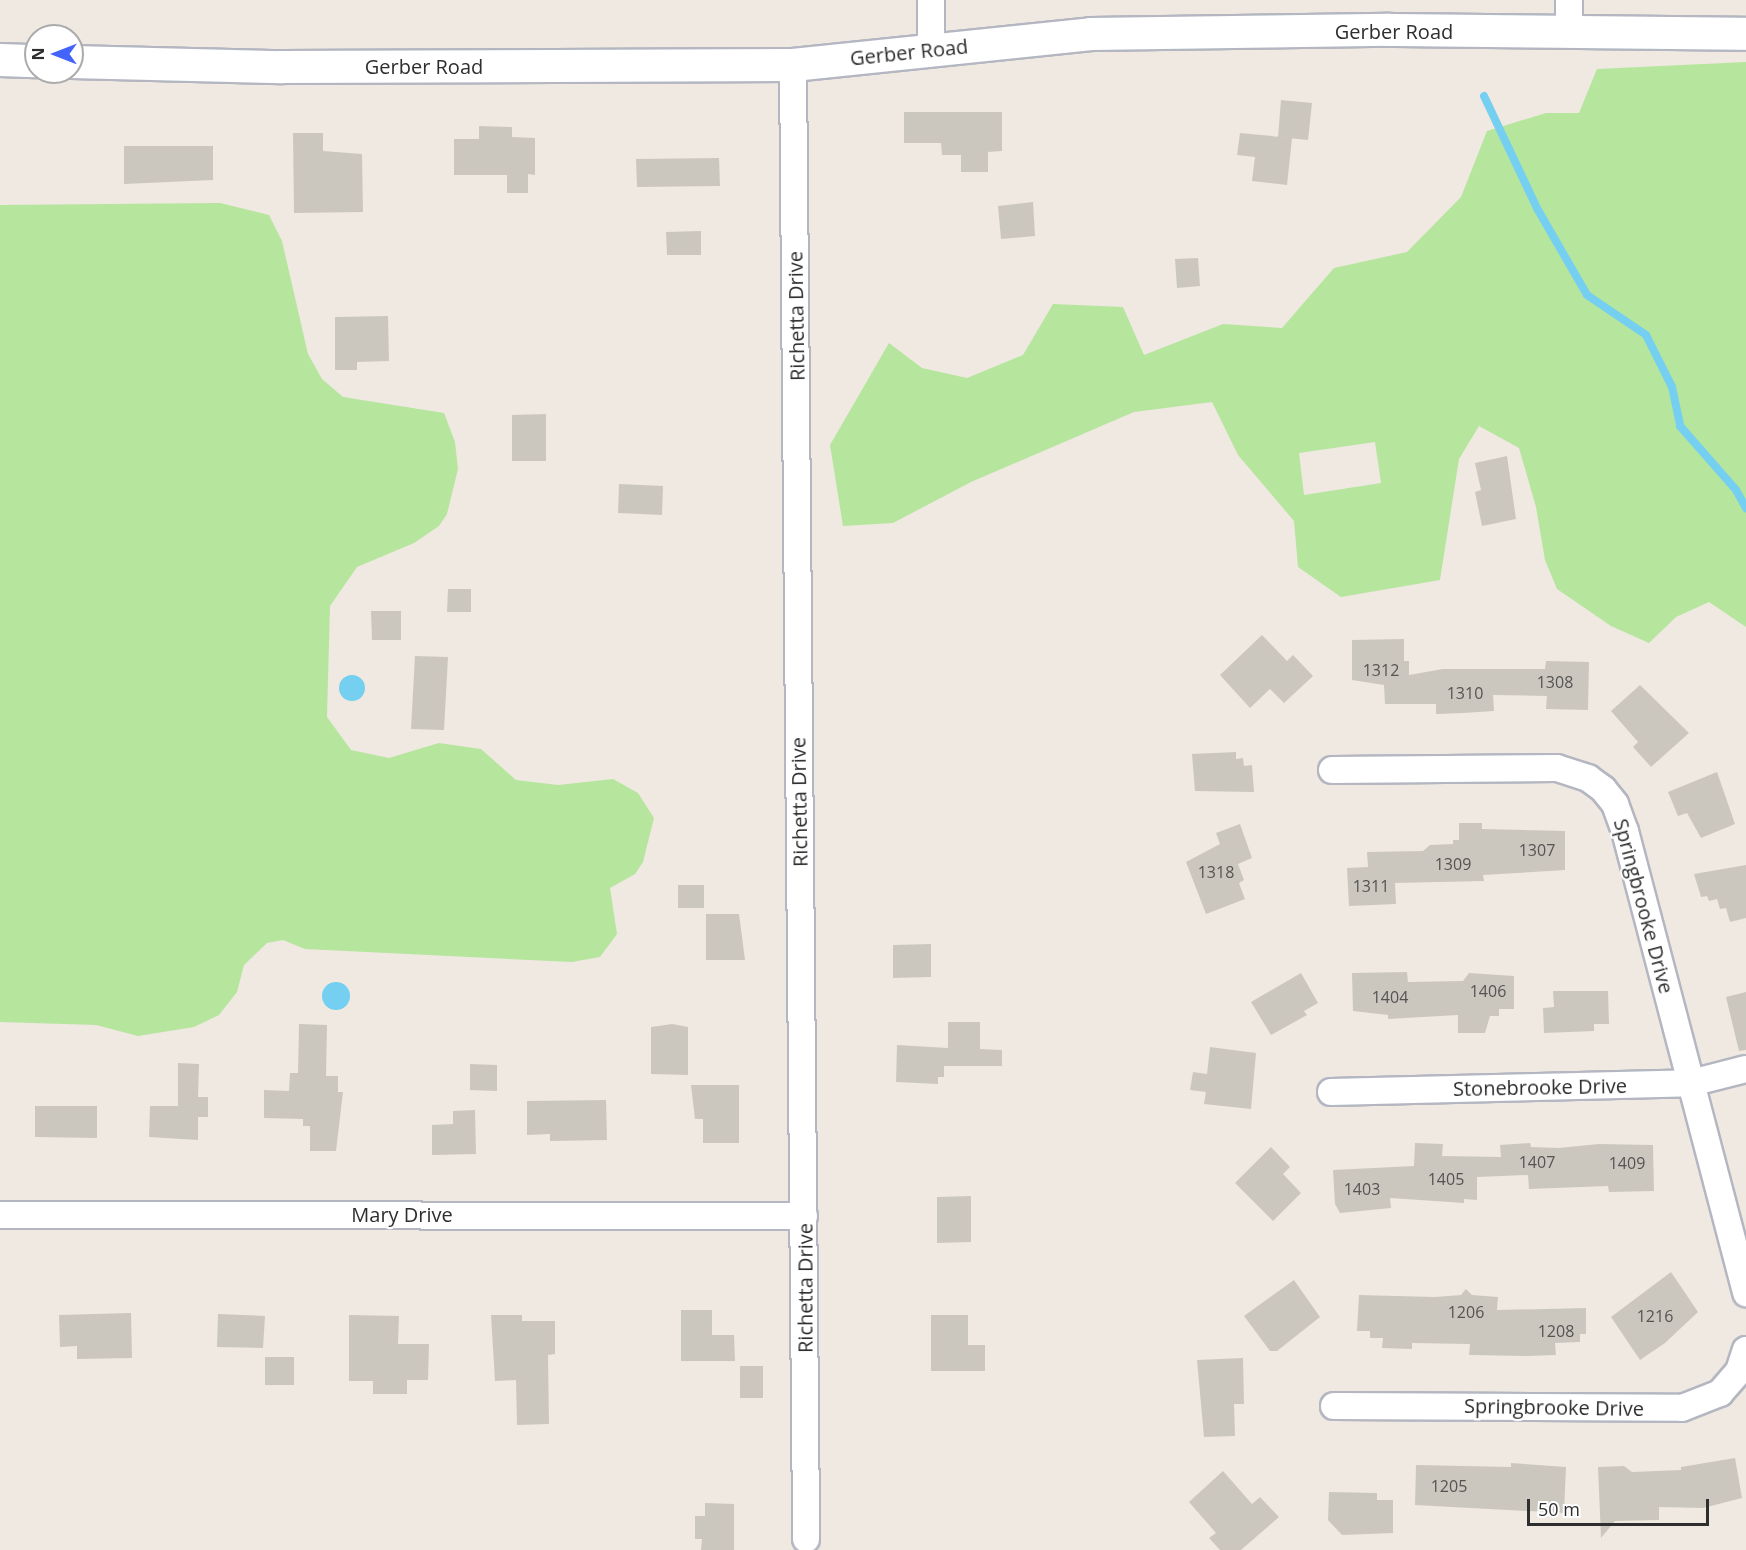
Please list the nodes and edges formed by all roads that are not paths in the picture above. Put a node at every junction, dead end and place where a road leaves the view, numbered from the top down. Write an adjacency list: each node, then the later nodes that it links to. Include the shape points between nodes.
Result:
1 (931, 0): 5 (street)
2 (1569, 0): 3 (street)
3 (1568, 33): 4 (street, Gerber Road); 5 (street, Gerber Road, via 1389,30 1091,34)
4 (1746, 34)
5 (931, 49): 9 (street, Gerber Road)
6 (0, 60): 7 (street)
7 (24, 61)
8 (84, 62): 9 (street, Gerber Road, via 282,67)
9 (794, 65): 15 (street, Richetta Drive)
10 (1332, 770): 12 (street, Springbrooke Drive, via 1557,768 1588,778 1603,789 1616,804 1625,831)
11 (1746, 1068): 12 (street, Stonebrooke Drive)
12 (1691, 1083): 13 (street, Stonebrooke Drive); 16 (street, Springbrooke Drive)
13 (1331, 1092)
14 (0, 1215): 15 (street, Mary Drive)
15 (804, 1216): 19 (street, Richetta Drive)
16 (1746, 1293)
17 (1746, 1350): 18 (street, Springbrooke Drive, via 1739,1371 1720,1393 1682,1407)
18 (1334, 1406)
19 (806, 1539)

